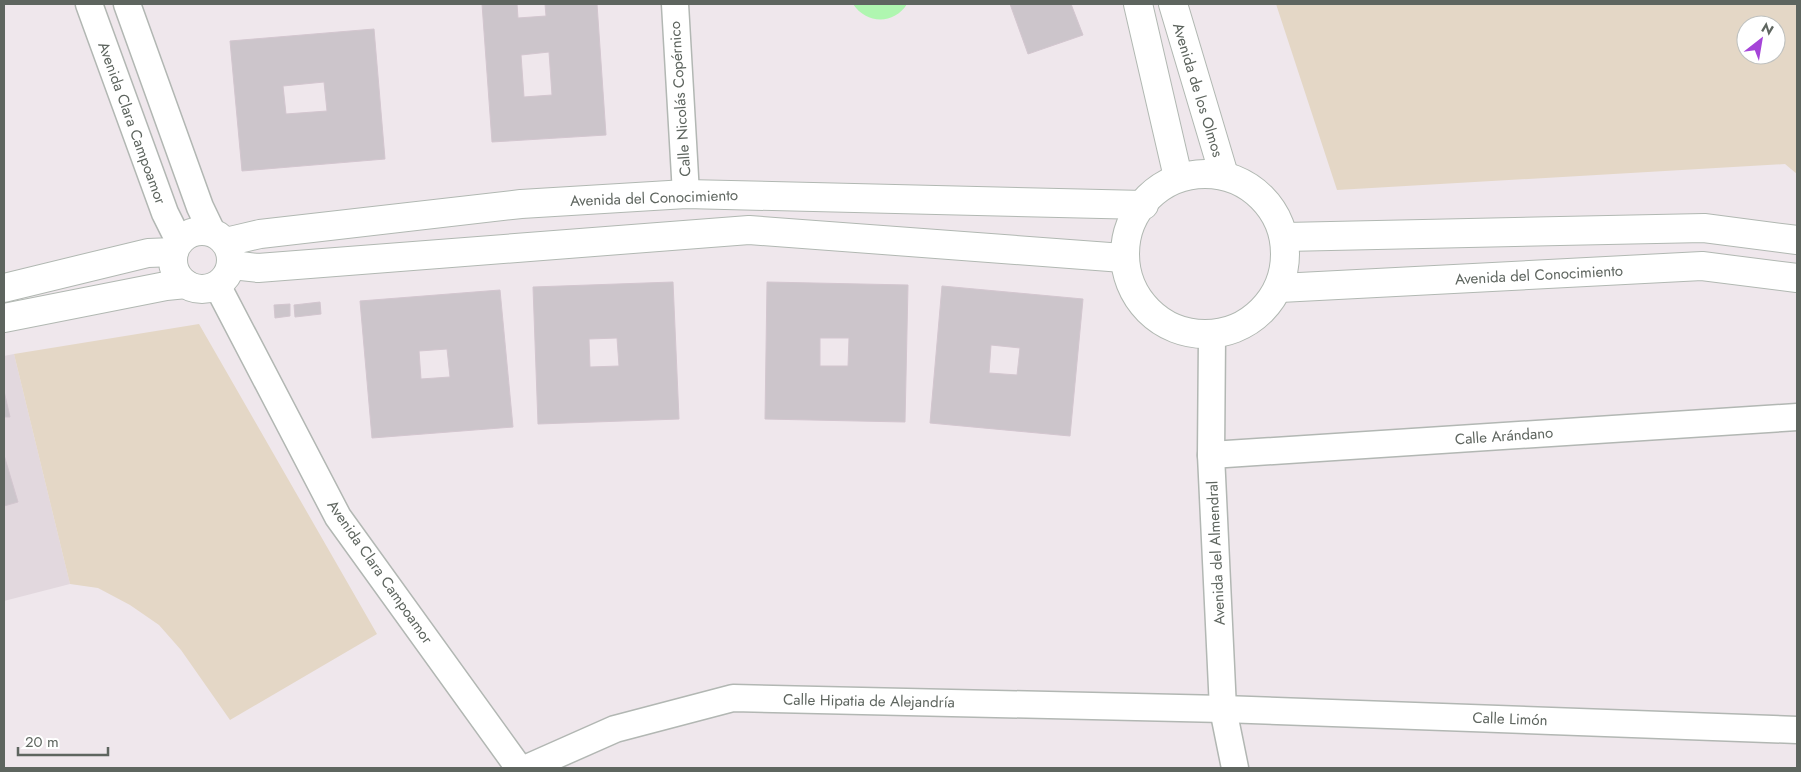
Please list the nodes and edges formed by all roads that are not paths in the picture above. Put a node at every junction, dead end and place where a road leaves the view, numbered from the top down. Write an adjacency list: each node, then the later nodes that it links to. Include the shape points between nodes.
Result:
1 (90, 4): 12 (street, Avenida Clara Campoamor)
2 (127, 4): 13 (street, Avenida Clara Campoamor, via 200,206)
3 (674, 4): 8 (street, Calle Nicolás Copérnico)
4 (1138, 4): 7 (street)
5 (1173, 4): 6 (street, Avenida de los Olmos)
6 (1224, 175): 7 (street, via 1196,173); 10 (street, via 1255,190 1274,211)
7 (1178, 177): 9 (street, via 1154,191)
8 (686, 194): 9 (street, Avenida del Conocimiento); 13 (street, Avenida del Conocimiento, via 521,204 260,234)
9 (1144, 205): 14 (street, via 1127,231)
10 (1285, 237): 11 (street, via 1704,228); 18 (street, via 1286,260)
11 (1797, 240)
12 (177, 246): 13 (street, via 188,234 200,230); 16 (street, via 173,264 177,275); 17 (street)
13 (222, 256): 14 (street, via 258,268 749,230); 16 (street, via 207,289); 25 (street, Avenida Clara Campoamor, via 338,517)
14 (1123, 258): 20 (street, via 1132,290 1153,317 1178,331)
15 (1797, 278): 18 (street, Avenida del Conocimiento, via 1702,266)
16 (186, 284): 19 (street)
17 (4, 288)
18 (1280, 288): 20 (street, via 1255,319)
19 (4, 318)
20 (1212, 337): 22 (street, Avenida del Almendral)
21 (1797, 417): 22 (street, Calle Arándano)
22 (1211, 455): 23 (street, Avenida del Almendral)
23 (1223, 709): 24 (street, Calle Limón); 26 (street, Calle Hipatia de Alejandría, via 733,698 614,729); 27 (street, Avenida del Almendral)
24 (1797, 730)
25 (519, 768)
26 (527, 768)
27 (1236, 768)

